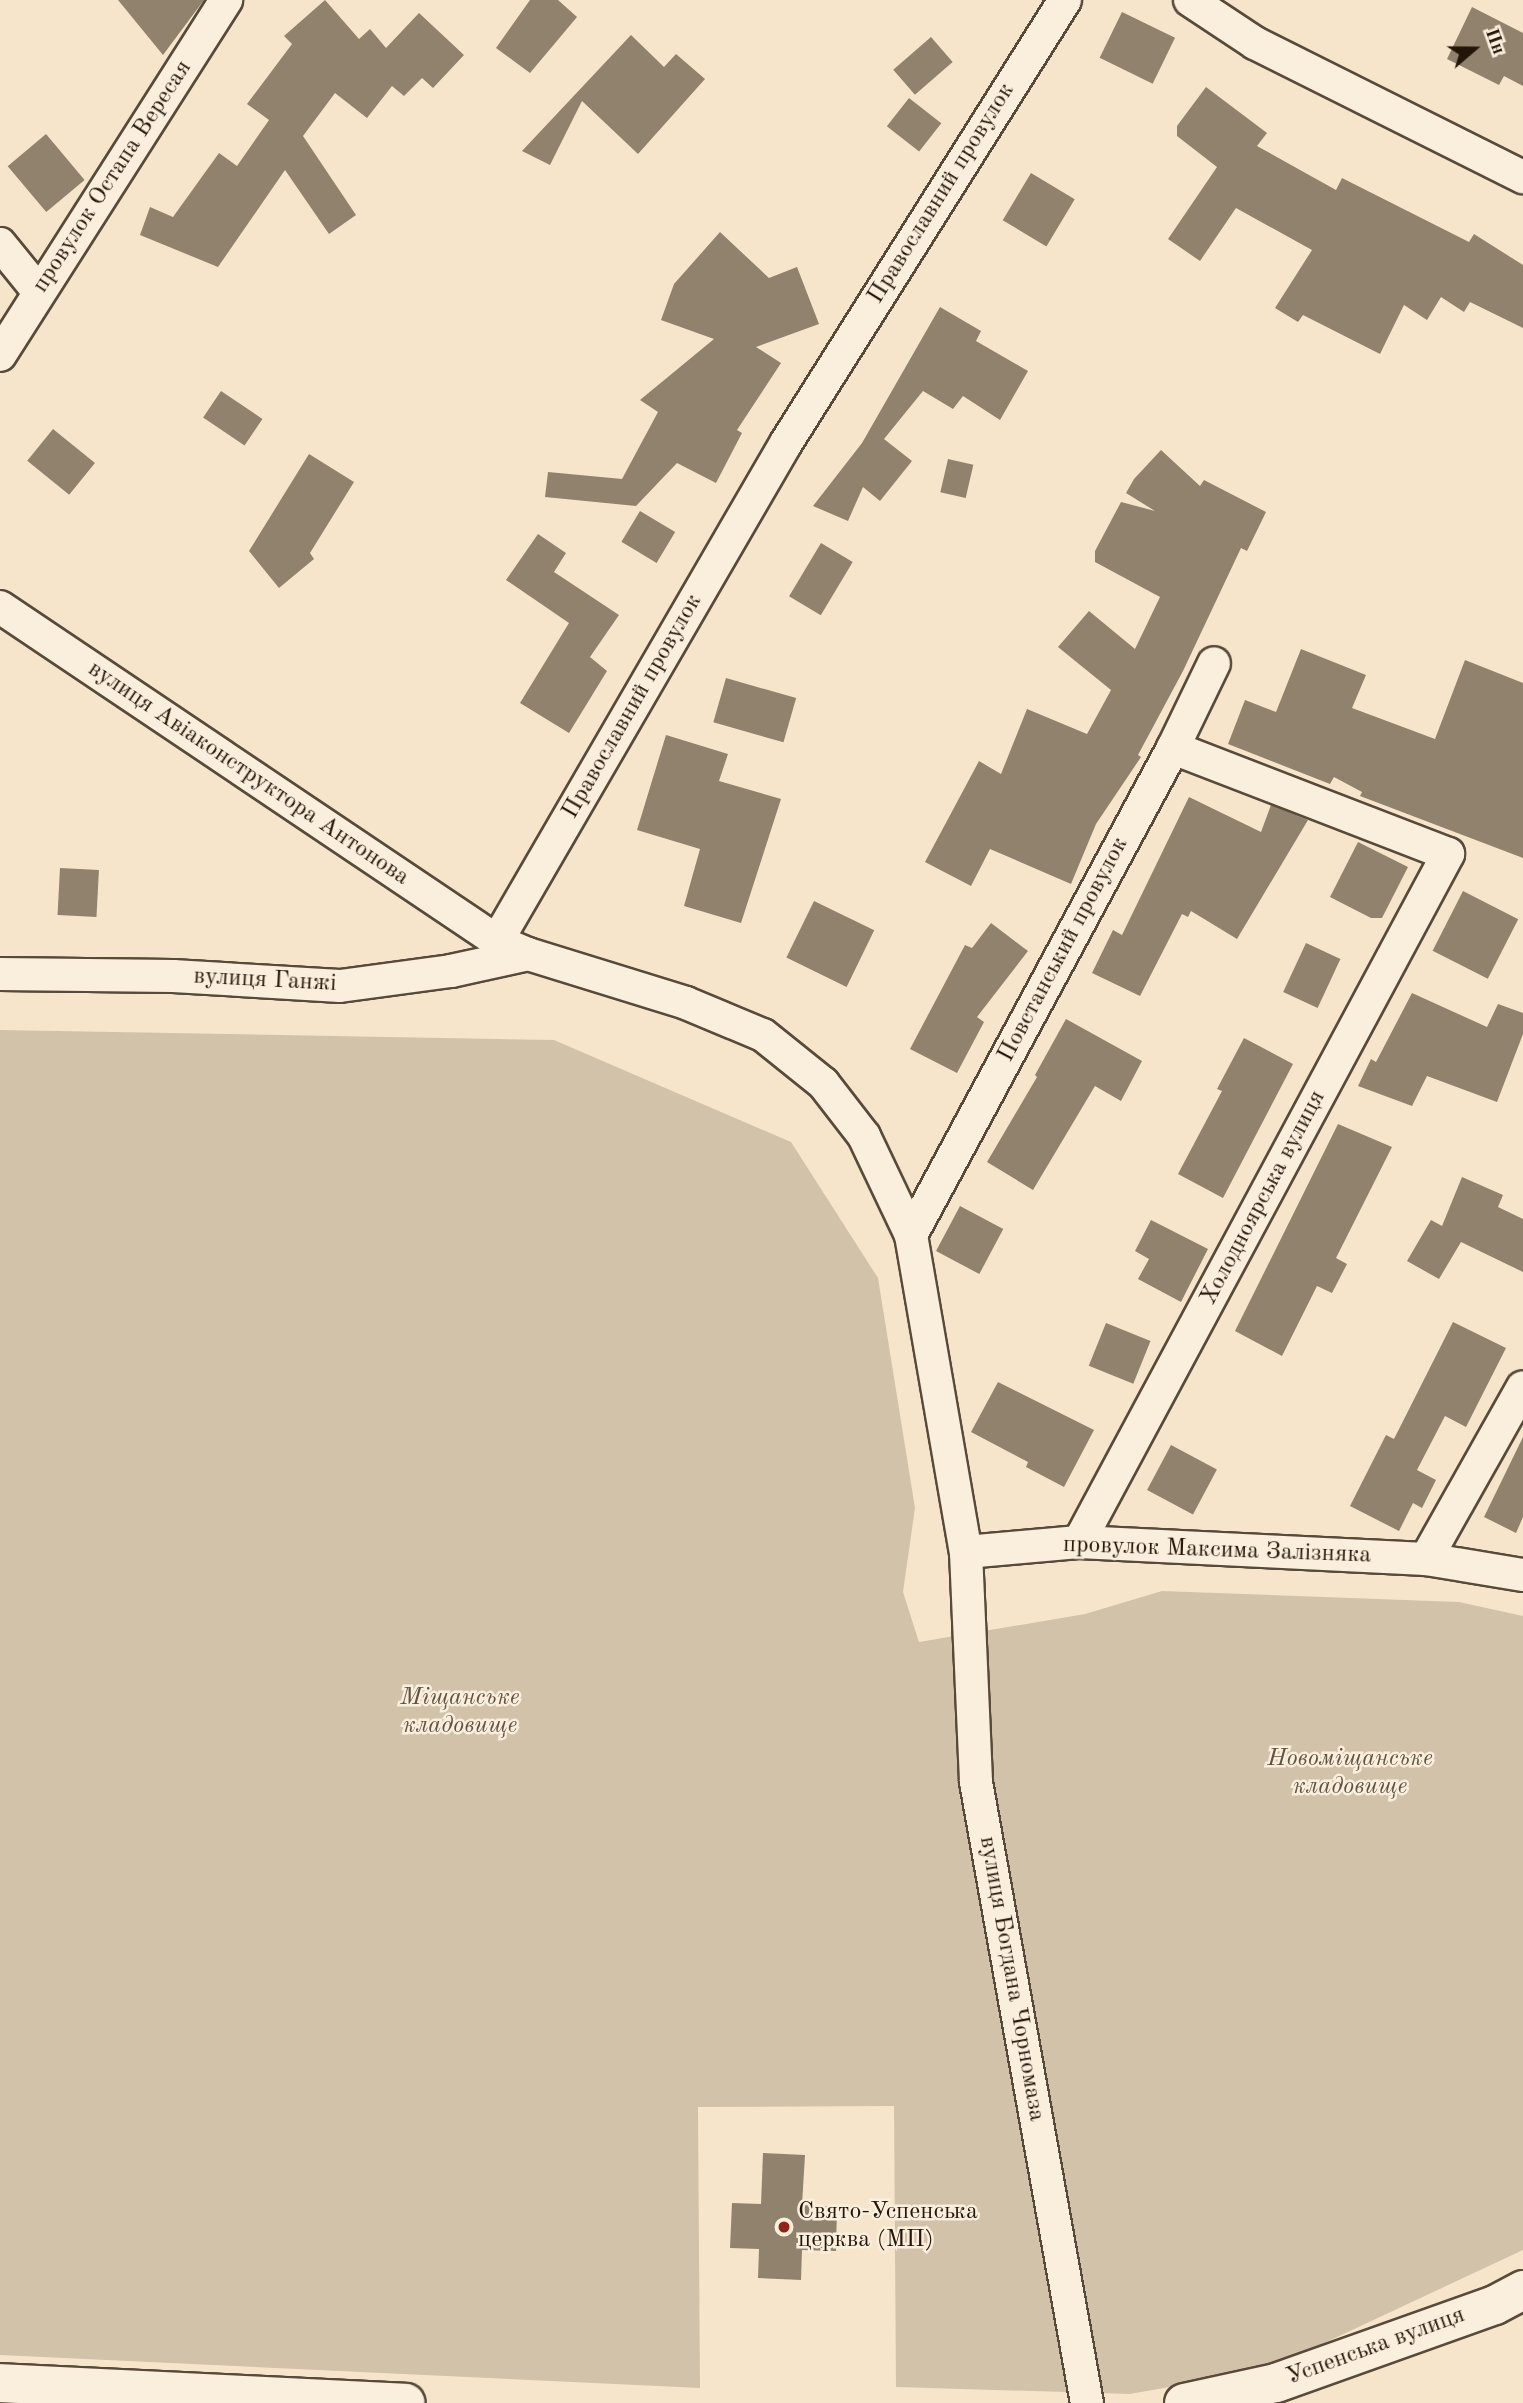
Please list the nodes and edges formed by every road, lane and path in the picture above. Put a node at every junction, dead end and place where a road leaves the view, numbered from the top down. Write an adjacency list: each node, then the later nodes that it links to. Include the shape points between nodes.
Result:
1 (226, 0): 6 (street, провулок Остапа Вересая)
2 (1065, 0): 11 (street, Православний провулок, via 819,388)
3 (1190, 0): 4 (street, via 1255,43)
4 (1523, 177)
5 (0, 244): 6 (street)
6 (38, 292): 7 (street, провулок Остапа Вересая)
7 (0, 355)
8 (0, 607): 11 (street, вулиця Авіаконструктора Антонова)
9 (1213, 663): 10 (street, Повстанський провулок)
10 (1173, 747): 14 (street, Повстанський провулок); 16 (street, Холодноярська вулиця, via 1448,854)
11 (497, 941): 12 (street)
12 (528, 954): 13 (street, вулиця Ганжі, via 451,971 340,986 173,976); 14 (street, вулиця Богдана Чорномаза, via 686,1003 763,1035 823,1083 864,1136)
13 (0, 974)
14 (911, 1234): 17 (street, вулиця Богдана Чорномаза)
15 (1523, 1387): 18 (street)
16 (1080, 1542): 17 (street, провулок Максима Залізняка); 18 (street, провулок Максима Залізняка)
17 (967, 1552): 24 (street, вулиця Богдана Чорномаза, via 976,1782)
18 (1426, 1559): 19 (street, провулок Максима Залізняка)
19 (1523, 1575)
20 (1523, 2290): 25 (street, Успенська вулиця, via 1495,2305 1276,2383)
21 (0, 2383): 22 (street)
22 (80, 2395): 23 (street)
23 (406, 2403)
24 (1087, 2403)
25 (1184, 2403)

